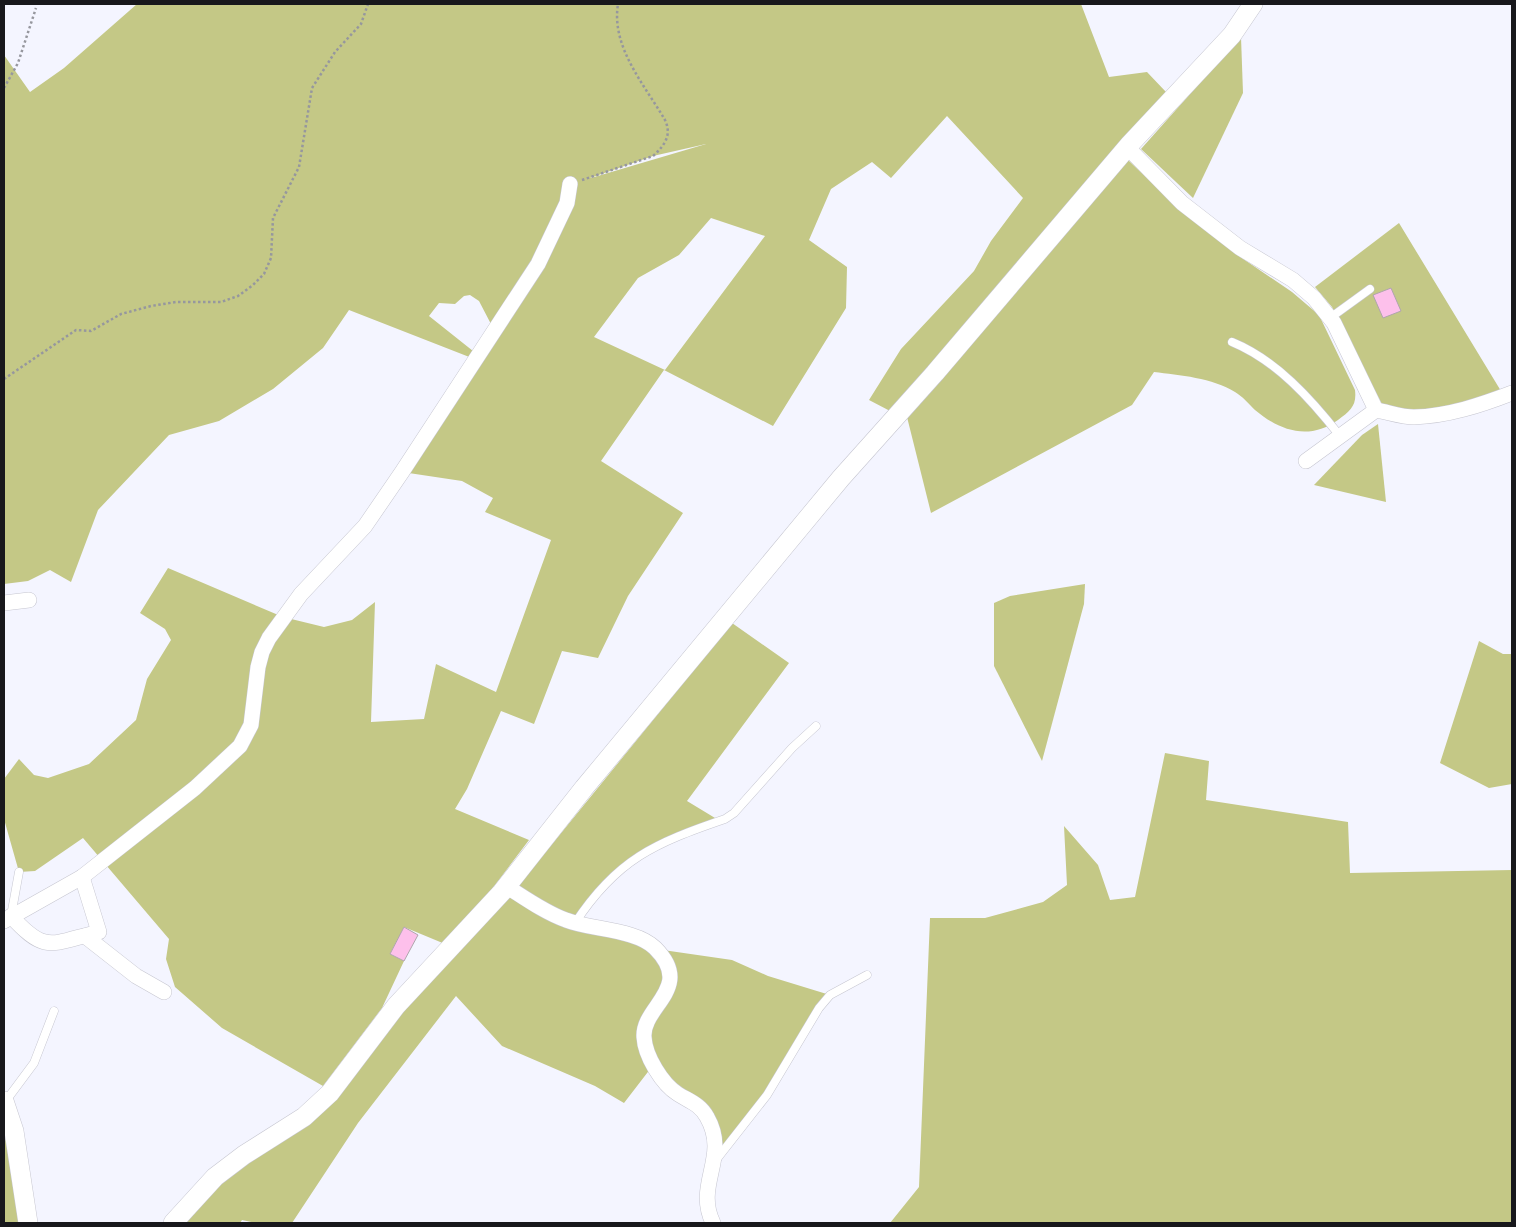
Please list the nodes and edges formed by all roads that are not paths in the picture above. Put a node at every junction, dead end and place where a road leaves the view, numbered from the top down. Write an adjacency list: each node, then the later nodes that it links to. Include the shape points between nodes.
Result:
1 (1254, 4): 2 (street, via 1232,35)
2 (1128, 147): 5 (street, via 1182,203 1240,248 1293,280); 16 (street, via 841,478)
3 (570, 184): 15 (street, via 564,211 534,272 407,464 365,526 301,594 269,638 258,667 251,725 240,746 195,788)
4 (1370, 289): 5 (lane)
5 (1330, 318): 8 (street)
6 (1232, 342): 9 (lane, via 1262,357 1320,411)
7 (1512, 393): 8 (street, via 1442,414 1412,417)
8 (1376, 410): 9 (street)
9 (1340, 436): 10 (street)
10 (1306, 461)
11 (29, 600): 12 (street)
12 (4, 603)
13 (816, 726): 18 (lane, via 734,813 655,845 629,861 597,892)
14 (19, 872): 17 (lane)
15 (82, 877): 17 (street); 19 (street, via 99,932)
16 (506, 886): 18 (street, via 537,906); 26 (street, via 410,989 320,1104 215,1176)
17 (7, 919): 19 (street, via 41,943)
18 (575, 923): 24 (street, via 640,938 663,958 668,988 645,1028 645,1043 662,1079 695,1103 708,1118 715,1143)
19 (85, 936): 21 (street, via 142,980)
20 (866, 975): 24 (lane, via 830,995 819,1008 768,1094)
21 (164, 992)
22 (54, 1011): 23 (lane, via 34,1063)
23 (4, 1102): 25 (street, via 14,1131)
24 (713, 1164): 27 (street, via 707,1193)
25 (28, 1223)
26 (173, 1223)
27 (714, 1223)

